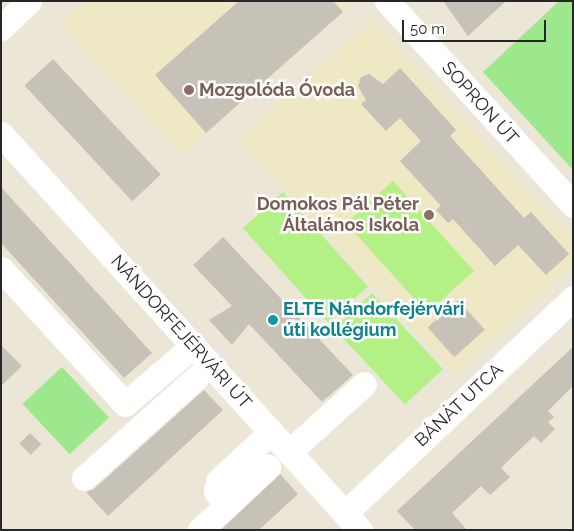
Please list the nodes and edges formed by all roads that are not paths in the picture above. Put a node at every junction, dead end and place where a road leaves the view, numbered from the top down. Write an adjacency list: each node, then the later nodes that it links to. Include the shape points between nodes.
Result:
1 (28, 1): 3 (street)
2 (388, 1): 5 (street, SOPRON ÚT)
3 (1, 28)
4 (1, 134): 8 (street, NÁNDORFEJÉRVÁRI ÚT)
5 (573, 205)
6 (1, 269): 11 (street)
7 (573, 298): 18 (street, BÁNÁT UTCA)
8 (193, 346): 11 (street); 13 (street, NÁNDORFEJÉRVÁRI ÚT)
9 (197, 377): 12 (street)
10 (364, 384): 14 (street)
11 (124, 404): 12 (street)
12 (143, 425): 16 (street)
13 (271, 432): 14 (street, NÁNDORFEJÉRVÁRI ÚT); 17 (street, via 218,481 216,491)
14 (289, 452): 18 (street, NÁNDORFEJÉRVÁRI ÚT)
15 (268, 467): 17 (street)
16 (84, 478)
17 (226, 505): 19 (street)
18 (350, 524)
19 (200, 530)

